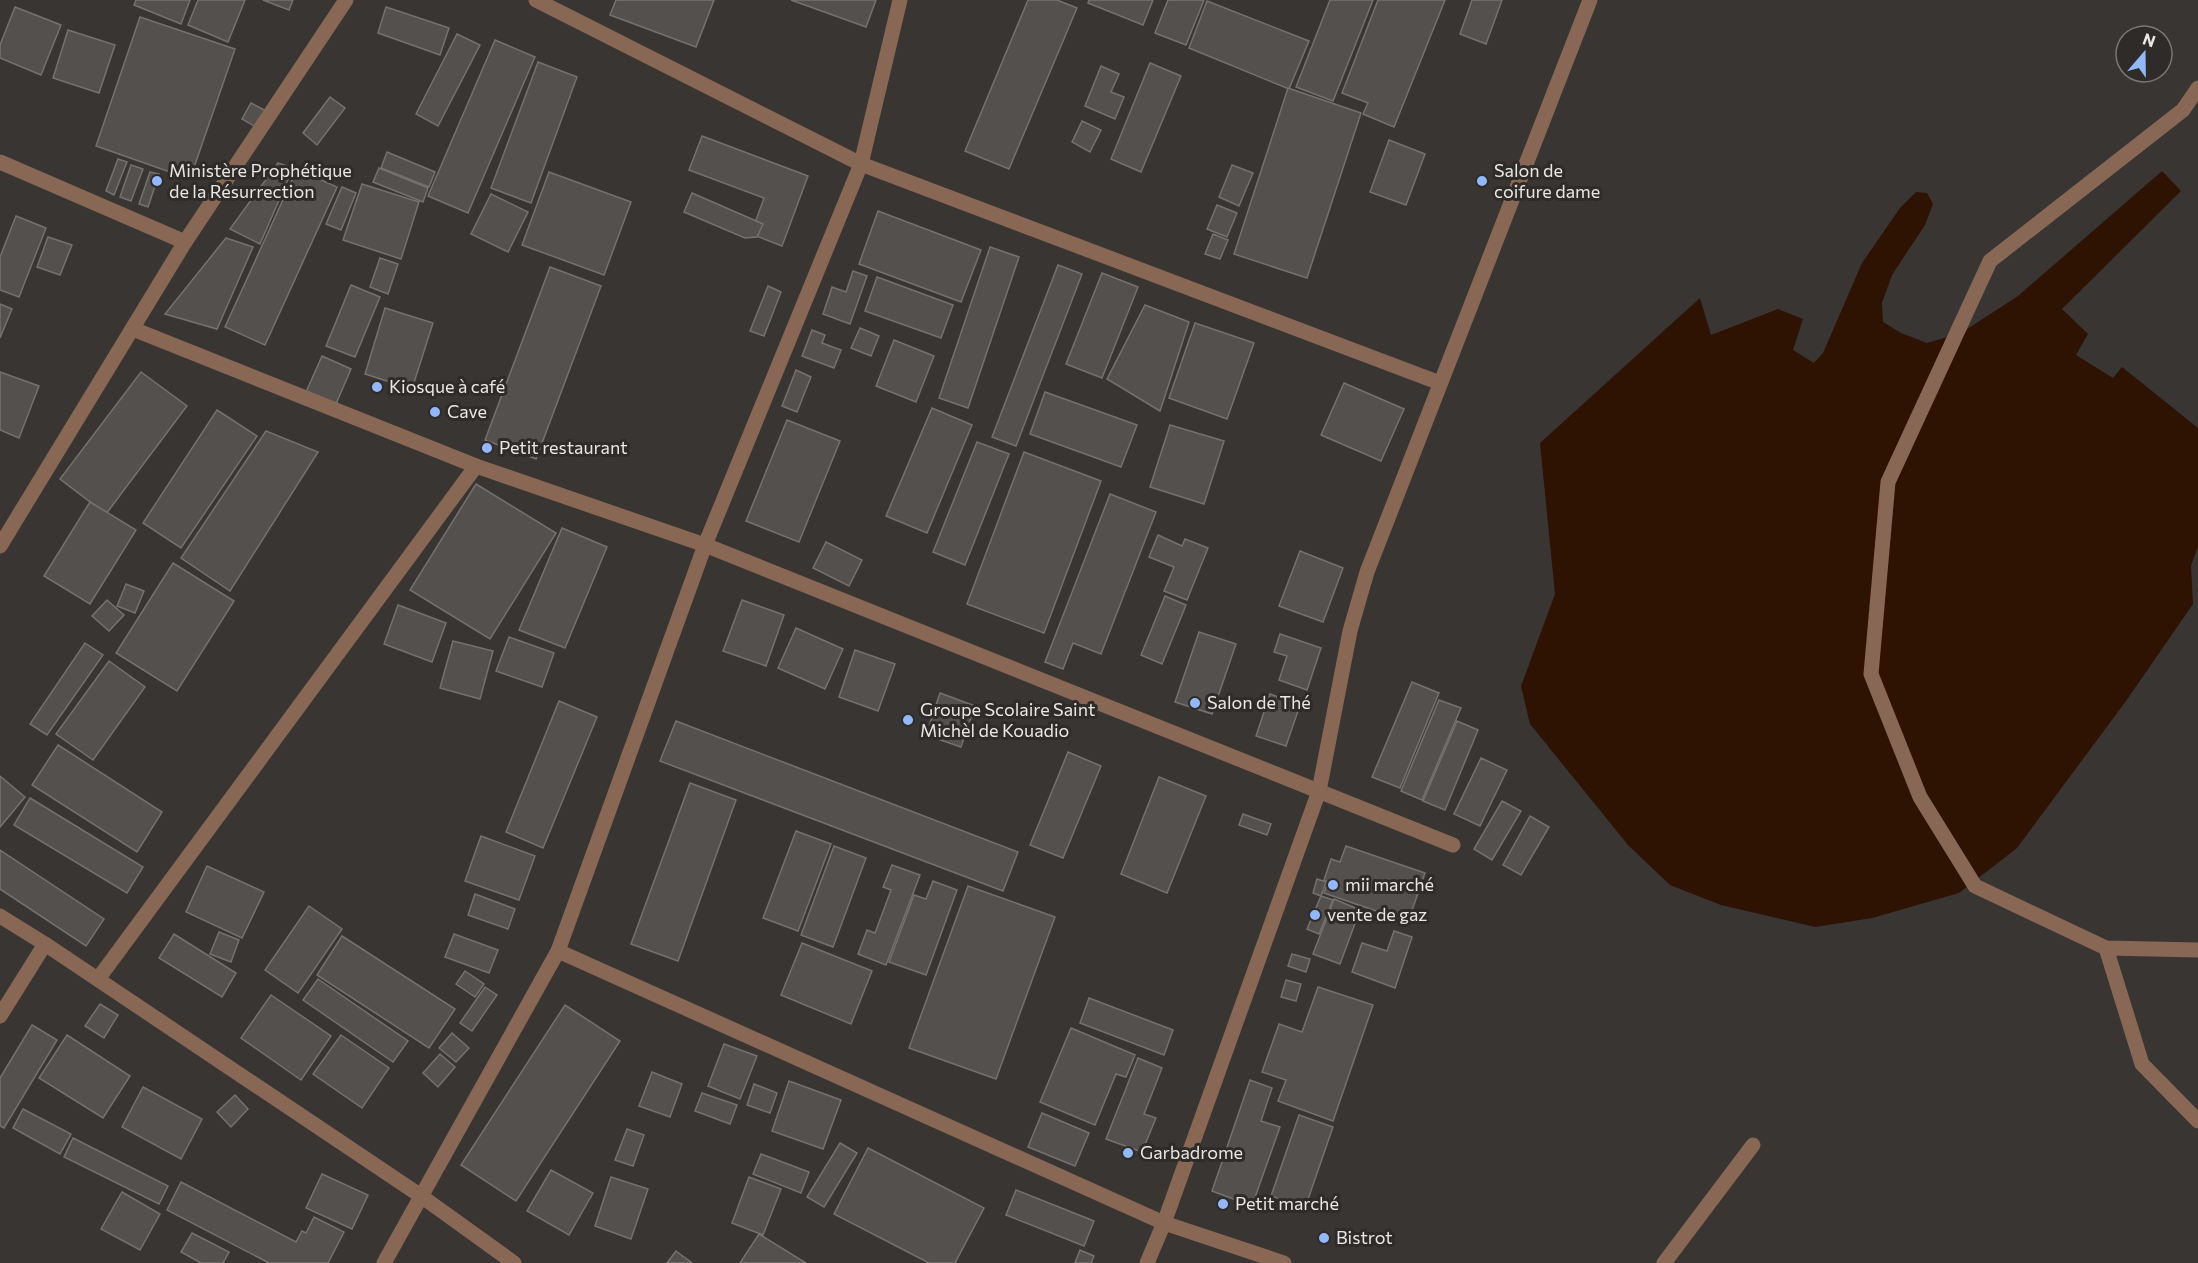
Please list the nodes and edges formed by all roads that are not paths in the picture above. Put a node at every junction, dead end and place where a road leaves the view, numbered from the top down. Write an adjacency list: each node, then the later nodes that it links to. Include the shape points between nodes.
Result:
1 (346, 0): 8 (street)
2 (536, 0): 7 (street)
3 (900, 0): 7 (street)
4 (1590, 0): 10 (street)
5 (2198, 87): 18 (street, via 2183,110 1990,261 1888,482 1871,674 1920,797 1975,886)
6 (0, 162): 8 (street)
7 (861, 164): 10 (street); 12 (street)
8 (185, 243): 9 (street)
9 (133, 329): 11 (street); 13 (street)
10 (1440, 383): 14 (street, via 1367,572 1350,631)
11 (476, 466): 12 (street); 21 (street)
12 (705, 544): 14 (street); 19 (street)
13 (0, 546)
14 (1319, 791): 15 (street); 26 (street)
15 (1453, 845)
16 (0, 916): 17 (street)
17 (45, 944): 21 (street); 22 (street)
18 (2106, 948): 20 (street); 23 (street, via 2142,1064)
19 (558, 951): 25 (street); 26 (street)
20 (2198, 951)
21 (98, 979): 25 (street)
22 (0, 1016)
23 (2198, 1121)
24 (1753, 1145): 31 (street)
25 (421, 1196): 27 (street); 28 (street)
26 (1164, 1223): 29 (street); 30 (street)
27 (384, 1263)
28 (514, 1263)
29 (1147, 1263)
30 (1284, 1263)
31 (1664, 1263)

